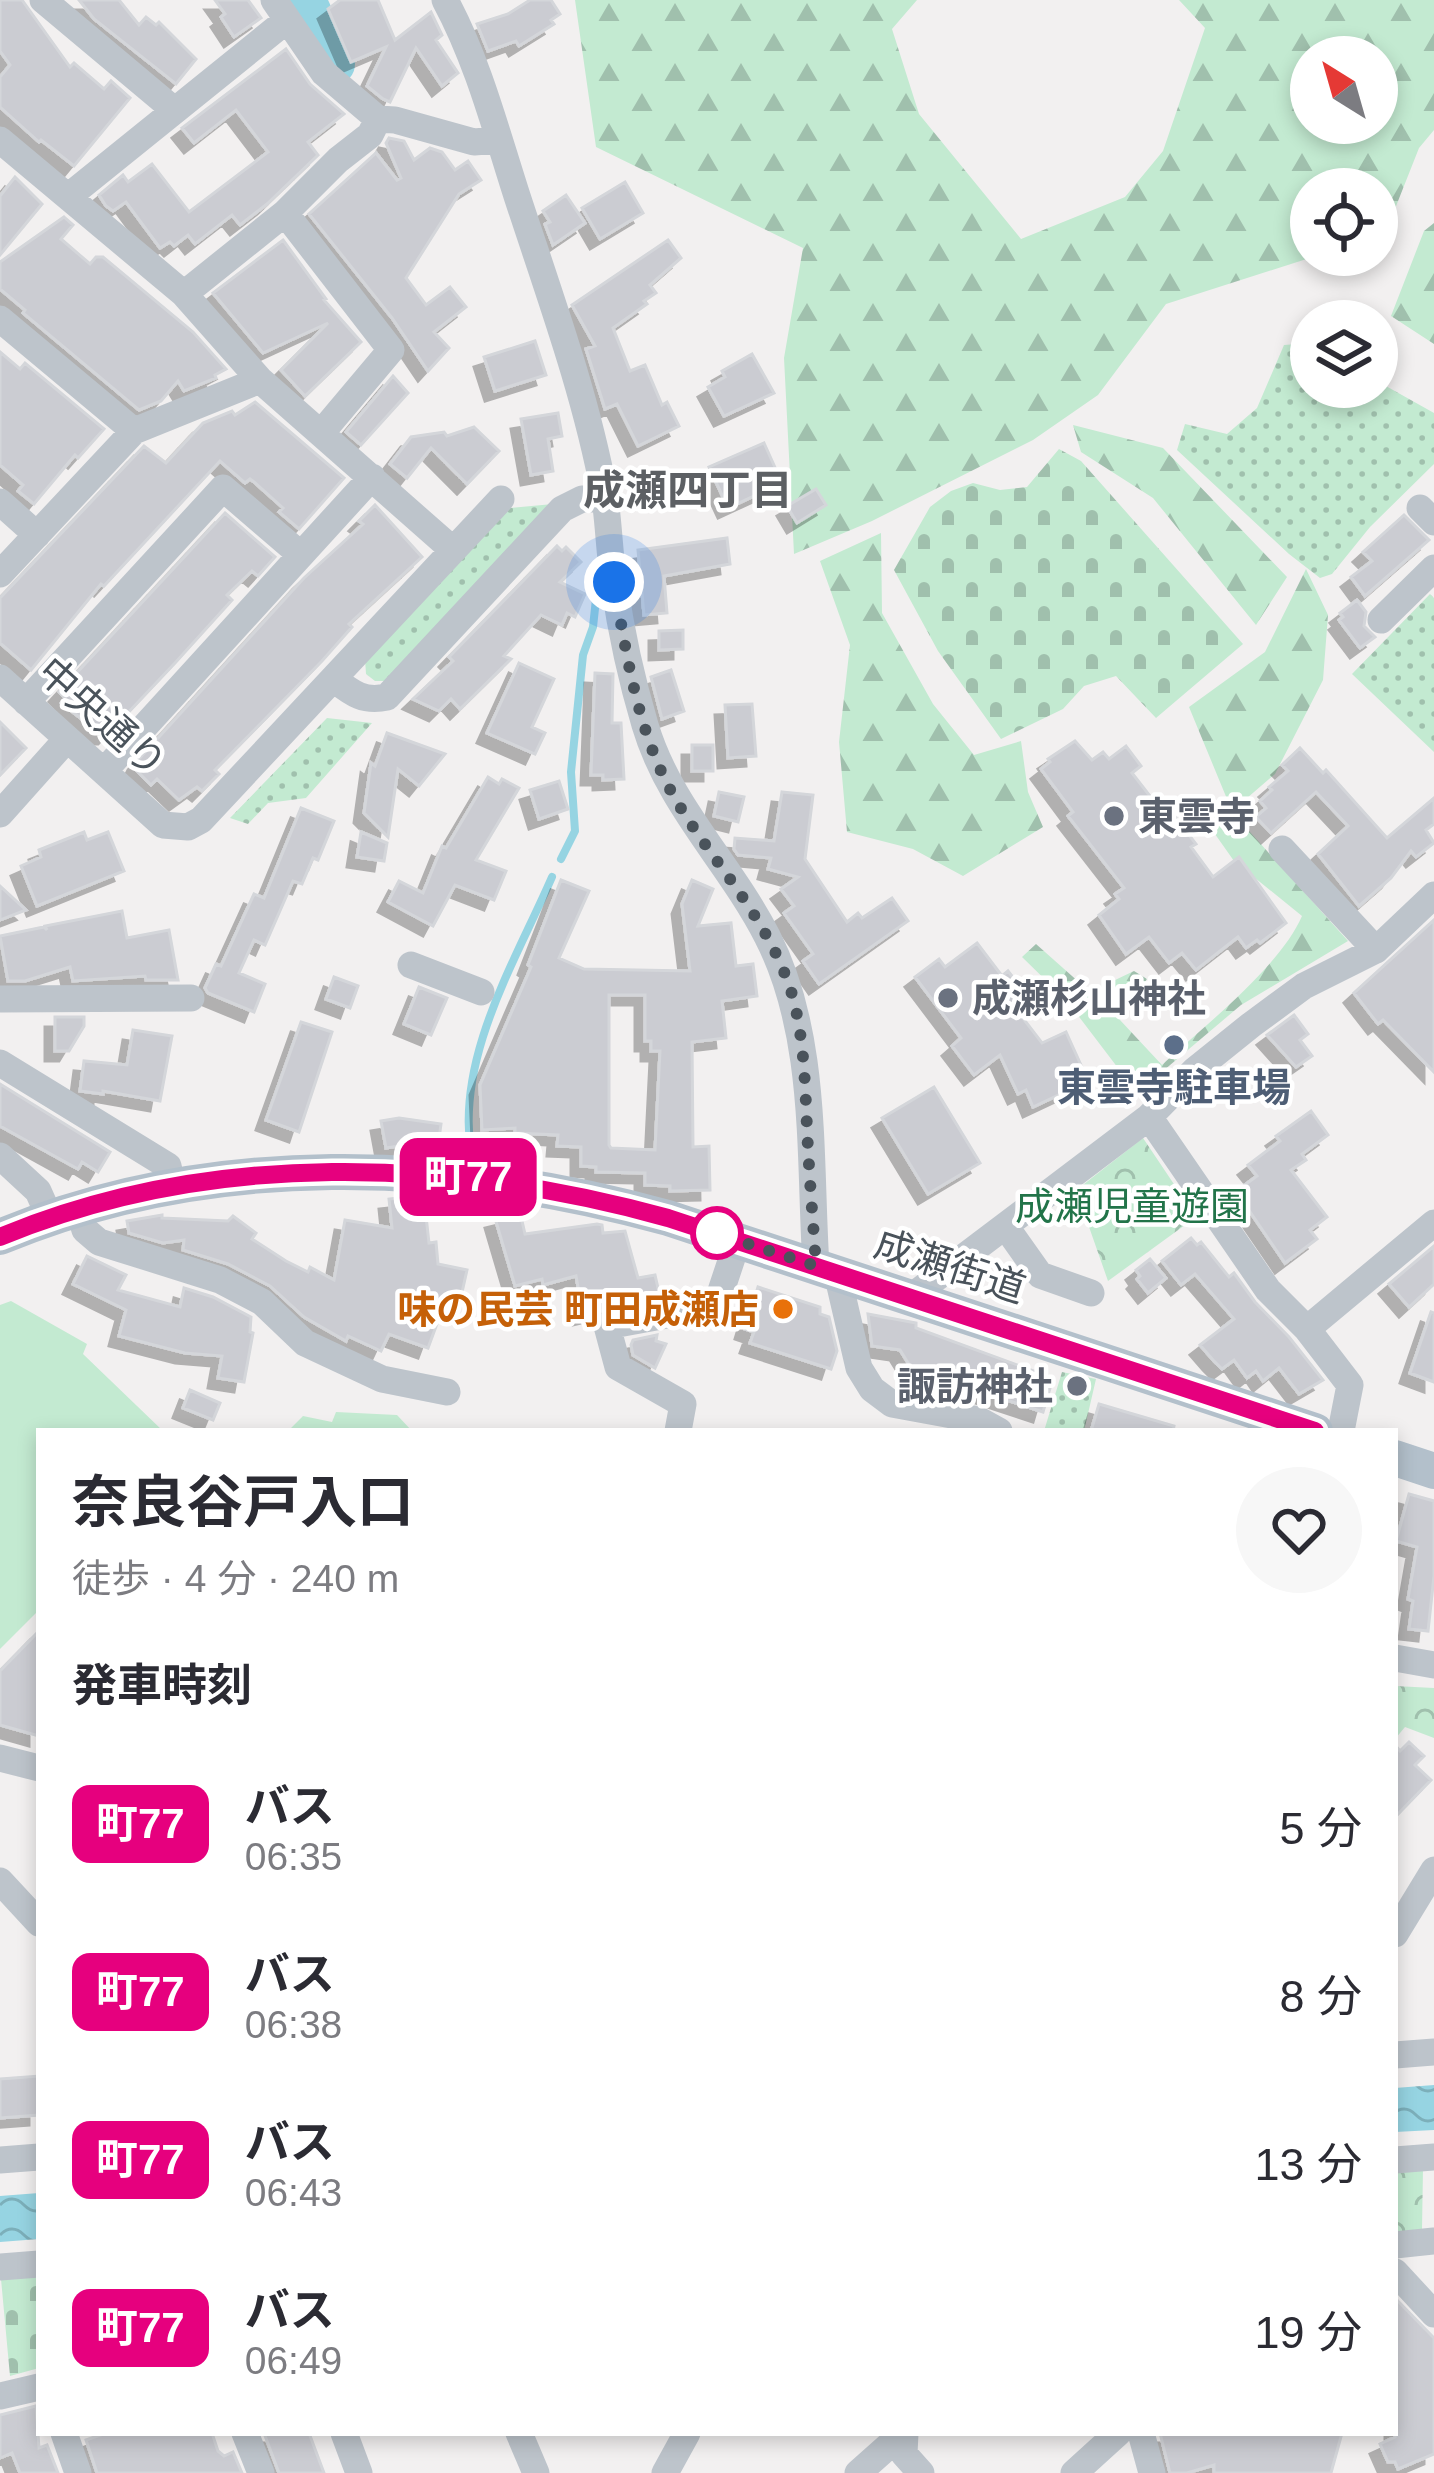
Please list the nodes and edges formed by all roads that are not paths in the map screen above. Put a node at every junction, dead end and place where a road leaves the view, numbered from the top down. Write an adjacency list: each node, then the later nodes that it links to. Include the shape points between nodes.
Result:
1 (43, 0): 3 (street)
2 (445, 0): 8 (street)
3 (71, 9): 5 (street)
4 (281, 10): 5 (street); 6 (street, via 324,74)
5 (173, 109): 9 (street)
6 (378, 119): 8 (street, via 474,142); 10 (street)
7 (0, 140): 9 (street)
8 (499, 140): 17 (street, via 588,417)
9 (69, 196): 11 (street)
10 (285, 213): 11 (street); 15 (street, via 391,350)
11 (184, 294): 13 (street)
12 (0, 319): 14 (street)
13 (260, 380): 14 (street); 15 (street)
14 (134, 431): 20 (street)
15 (322, 432): 16 (street)
16 (373, 477): 21 (street); 22 (street)
17 (605, 498): 27 (street, via 562,509 387,697 354,695); 48 (street, via 646,731 680,807 765,932 792,993)
18 (500, 499): 21 (street)
19 (0, 502): 20 (street)
20 (37, 535): 24 (street)
21 (453, 550): 27 (street)
22 (301, 555): 28 (street, via 223,488); 30 (street)
23 (1434, 568): 25 (street)
24 (0, 574)
25 (1381, 620)
26 (0, 678): 28 (street, 中央通り)
27 (335, 680): 30 (street, 中央通り, via 188,827 152,814)
28 (26, 702): 29 (street, 中央通り)
29 (68, 739): 30 (street, 中央通り); 31 (street)
30 (104, 771)
31 (0, 814)
32 (1282, 849): 34 (street)
33 (1434, 895): 34 (street)
34 (1376, 950): 40 (street, via 1268,1012)
35 (411, 965): 36 (street)
36 (481, 992)
37 (190, 998): 38 (street)
38 (0, 999)
39 (0, 1063): 42 (street, via 168,1166)
40 (1148, 1118): 45 (street); 51 (street, via 1268,1289)
41 (0, 1156): 43 (street)
42 (172, 1188): 43 (main road, 成瀬街道); 47 (main road, 成瀬街道, via 317,1172 472,1177 599,1199)
43 (65, 1214): 46 (main road, 成瀬街道); 52 (street, via 99,1242 220,1280 262,1303 305,1342 382,1379)
44 (1434, 1223): 51 (street)
45 (1006, 1227): 49 (street, via 1040,1275); 50 (street)
46 (0, 1237)
47 (738, 1240): 48 (main road, 成瀬街道); 53 (street, via 716,1306 607,1326 618,1367 683,1405)
48 (826, 1269): 50 (main road, 成瀬街道); 54 (street, via 872,1389 892,1404)
49 (1091, 1293)
50 (911, 1297): 55 (main road, 成瀬街道)
51 (1307, 1329): 56 (street, via 1350,1385)
52 (447, 1392)
53 (679, 1428)
54 (994, 1428)
55 (1307, 1428)
56 (1342, 1428)
57 (1398, 1459): 58 (main road)
58 (1434, 1471)
59 (1398, 1659): 60 (street)
60 (1434, 1665)
61 (0, 1758): 62 (street)
62 (36, 1767)
63 (1434, 1870): 66 (street)
64 (0, 1881): 65 (street)
65 (36, 1920)
66 (1398, 1929)
67 (1434, 2052): 68 (street)
68 (1398, 2055)
69 (36, 2157): 71 (street)
70 (1434, 2157): 72 (street)
71 (0, 2160)
72 (1398, 2160)
73 (1434, 2241): 74 (street)
74 (1398, 2245)
75 (36, 2264): 76 (street)
76 (0, 2267)
77 (1398, 2275): 78 (street)
78 (1434, 2314)
79 (36, 2388): 80 (street)
80 (0, 2396)
81 (65, 2436): 90 (street)
82 (246, 2436): 91 (street)
83 (345, 2436): 92 (street)
84 (521, 2436): 93 (street)
85 (685, 2436): 94 (street)
86 (901, 2436): 95 (street)
87 (904, 2436): 96 (street, via 904,2455)
88 (1142, 2436): 98 (street)
89 (1098, 2439): 97 (street)
90 (78, 2473)
91 (260, 2473)
92 (359, 2473)
93 (536, 2473)
94 (664, 2473)
95 (858, 2473)
96 (921, 2473)
97 (1074, 2473)
98 (1152, 2473)

